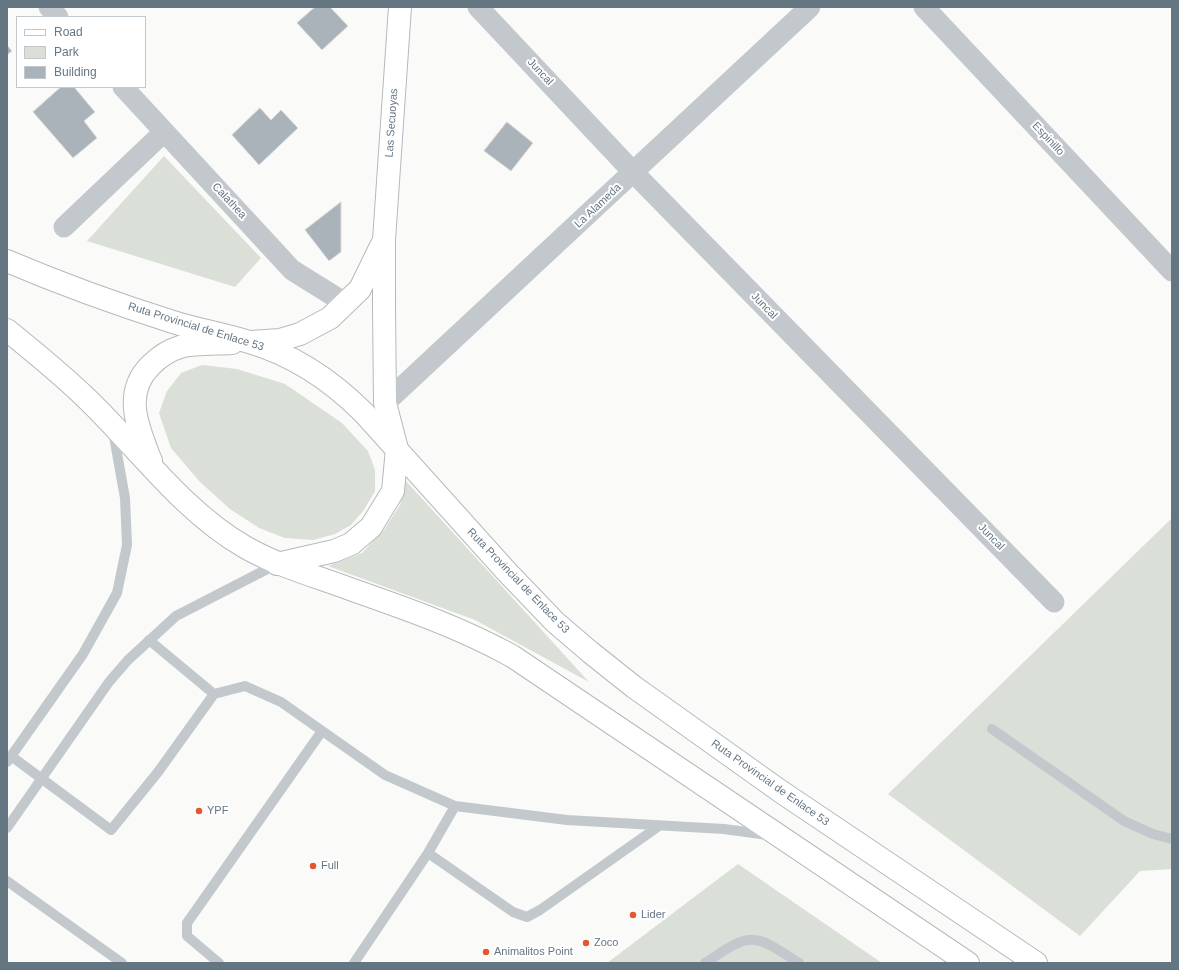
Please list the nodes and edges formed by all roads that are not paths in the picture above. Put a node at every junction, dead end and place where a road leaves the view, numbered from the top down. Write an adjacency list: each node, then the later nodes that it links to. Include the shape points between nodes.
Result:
1 (49, 7): 6 (street)
2 (400, 7): 11 (main road, Las Secuoyas)
3 (478, 7): 9 (street, Juncal)
4 (810, 7): 9 (street, La Alameda)
5 (924, 7): 13 (street, Espinillo)
6 (57, 16)
7 (124, 88): 8 (street, Calathea)
8 (164, 132): 10 (street); 14 (street, Calathea, via 292,270)
9 (634, 173): 17 (street, La Alameda); 22 (street, Juncal)
10 (64, 227)
11 (384, 240): 14 (main road, via 360,289); 17 (main road, Las Secuoyas)
12 (7, 261): 16 (main road, Ruta Provincial de Enlace 53, via 61,284 174,322)
13 (1172, 271)
14 (345, 303): 16 (main road, via 330,318 300,334 280,340)
15 (7, 330): 18 (main road, via 84,396)
16 (251, 342): 19 (main road, Ruta Provincial de Enlace 53, via 302,364 342,391); 20 (main road, via 180,347 158,358 144,371 134,391 136,413 141,437)
17 (385, 403): 19 (main road, Las Secuoyas)
18 (112, 426): 20 (main road); 27 (lane, via 125,498 127,545 117,594 83,654)
19 (397, 449): 21 (main road, via 393,492 371,527 351,544 334,551); 42 (main road, Ruta Provincial de Enlace 53, via 555,622 628,683 780,790)
20 (156, 472): 21 (main road, via 212,523 244,546)
21 (277, 564): 23 (lane, via 176,616); 32 (main road, via 427,616 473,635 512,656)
22 (1054, 602)
23 (149, 640): 24 (lane); 28 (lane, via 109,682)
24 (214, 694): 26 (lane, via 244,686 281,702); 28 (lane, via 158,772 111,830)
25 (992, 728): 33 (lane, via 1124,821)
26 (322, 731): 29 (lane, via 385,775); 37 (lane, via 187,923 187,936)
27 (9, 759): 28 (lane)
28 (41, 778): 31 (lane)
29 (455, 806): 30 (lane, via 567,820); 34 (lane)
30 (659, 826): 32 (lane, via 724,829); 34 (lane, via 527,917 513,912)
31 (7, 828)
32 (780, 837): 41 (main road)
33 (1172, 839)
34 (428, 853): 38 (lane)
35 (7, 881): 36 (lane)
36 (122, 963)
37 (219, 963)
38 (354, 963)
39 (705, 963): 40 (lane, via 741,941 753,939 772,945)
40 (799, 963)
41 (968, 963)
42 (1036, 963)

